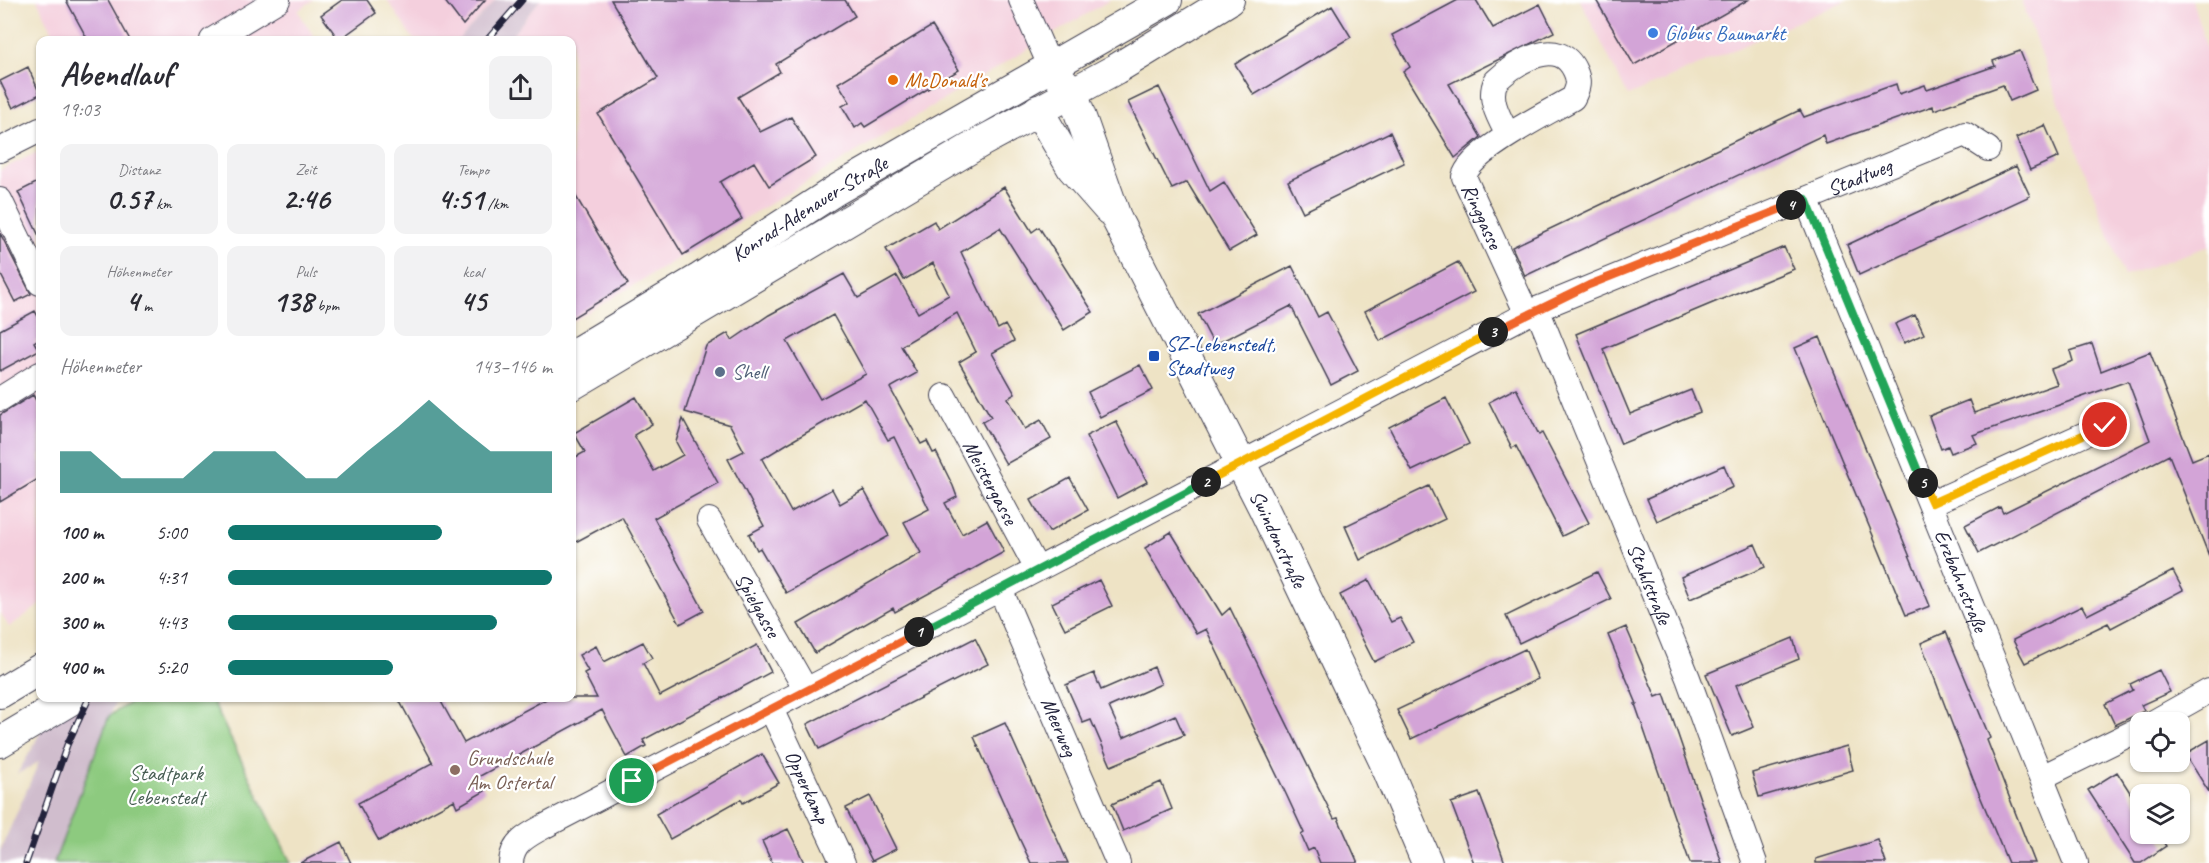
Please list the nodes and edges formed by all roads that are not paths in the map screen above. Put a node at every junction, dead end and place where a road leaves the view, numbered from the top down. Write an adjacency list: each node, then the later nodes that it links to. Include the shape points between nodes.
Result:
1 (278, 0): 5 (street)
2 (1021, 0): 6 (street)
3 (1167, 0): 6 (street, Konrad-Adenauer-Straße)
4 (1229, 0): 7 (street, Konrad-Adenauer-Straße)
5 (219, 36)
6 (1051, 68): 7 (street); 8 (street); 18 (street, Konrad-Adenauer-Straße, via 836,190 709,273)
7 (1072, 92): 8 (street, Konrad-Adenauer-Straße); 15 (street, Swindonstraße)
8 (1038, 110): 15 (street, Swindonstraße, via 1071,168); 20 (street, Konrad-Adenauer-Straße)
9 (36, 132): 12 (street)
10 (1508, 135): 17 (street, Ringgasse, via 1466,167 1464,177)
11 (1988, 149): 13 (street, Stadtweg, via 1965,134)
12 (0, 150)
13 (1806, 199): 17 (street, Stadtweg); 25 (street, Erzbahnstraße)
14 (0, 200): 16 (street)
15 (1117, 220): 24 (street, Swindonstraße)
16 (36, 275)
17 (1532, 311): 24 (street, Stadtweg); 43 (street, Stahlstraße, via 1688,678)
18 (576, 353)
19 (36, 376): 22 (street)
20 (576, 383)
21 (944, 396): 27 (street, Meistergasse)
22 (0, 399)
23 (2105, 425): 25 (street)
24 (1241, 464): 27 (street, Stadtweg); 42 (street, Swindonstraße, via 1383,759)
25 (1932, 503): 38 (street, Erzbahnstraße)
26 (709, 520): 30 (street, Spielgasse)
27 (1037, 569): 28 (street, Stadtweg)
28 (1000, 589): 30 (street, Stadtweg); 41 (street, Meerweg)
29 (36, 671): 32 (street)
30 (806, 690): 34 (street, Stadtweg)
31 (2209, 691): 35 (street)
32 (0, 693)
33 (67, 702): 37 (street)
34 (771, 709): 39 (street, Stadtweg, via 526,836 516,845); 40 (street, Opperkamp)
35 (2172, 712)
36 (2130, 734): 38 (street)
37 (0, 742)
38 (2042, 777): 44 (street, Erzbahnstraße)
39 (511, 858)
40 (843, 863)
41 (1118, 863)
42 (1427, 863)
43 (1755, 863)
44 (2076, 863)

